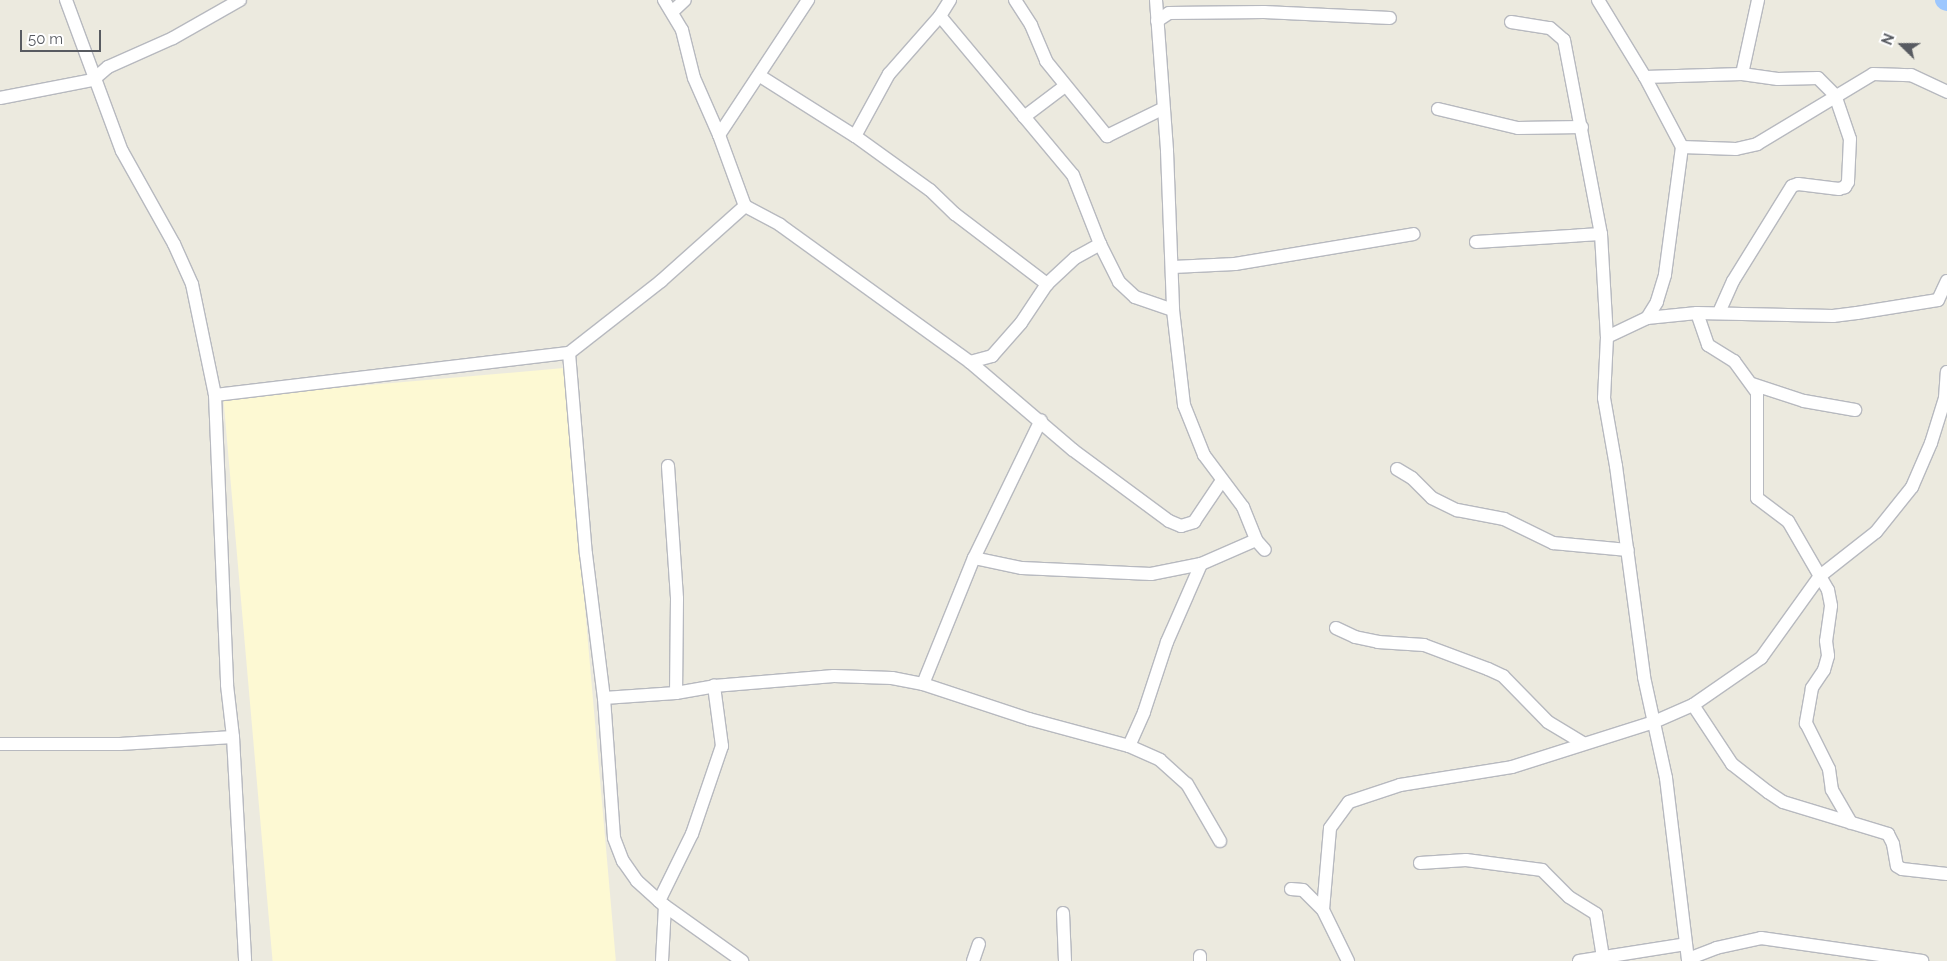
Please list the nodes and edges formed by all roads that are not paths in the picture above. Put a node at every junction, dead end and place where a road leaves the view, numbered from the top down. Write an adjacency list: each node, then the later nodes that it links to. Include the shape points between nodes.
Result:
1 (66, 0): 17 (street)
2 (240, 0): 18 (street, via 173,38)
3 (664, 0): 11 (street)
4 (685, 0): 11 (street)
5 (808, 0): 20 (street)
6 (950, 0): 13 (street)
7 (1015, 0): 23 (street, via 1031,24 1046,61)
8 (1598, 0): 21 (street)
9 (1758, 0): 19 (street)
10 (1156, 3): 12 (street); 15 (street)
11 (673, 11): 31 (street, via 682,30 694,78)
12 (1169, 14): 14 (street, via 1264,12); 15 (street)
13 (940, 16): 29 (street); 32 (street, via 889,74)
14 (1390, 18)
15 (1157, 21): 27 (street)
16 (1510, 22): 30 (street, via 1550,28 1560,33)
17 (86, 57): 18 (street); 22 (street)
18 (108, 67): 22 (street)
19 (1742, 74): 21 (street); 25 (street, via 1814,77)
20 (760, 76): 31 (street); 32 (street)
21 (1645, 77): 33 (street)
22 (93, 80): 26 (street); 52 (street, via 122,151 174,244 192,284)
23 (1065, 86): 27 (street, via 1107,136); 29 (street)
24 (1947, 92): 25 (street, via 1912,74 1898,72 1873,74)
25 (1835, 95): 33 (street, via 1746,148); 45 (street, via 1850,139 1848,182 1840,189 1792,186 1733,281)
26 (0, 98)
27 (1162, 109): 39 (street)
28 (1438, 109): 30 (street, via 1518,128)
29 (1024, 117): 38 (street, via 1076,180)
30 (1582, 127): 36 (street)
31 (719, 135): 34 (street)
32 (855, 136): 41 (street, via 930,190 955,214)
33 (1682, 147): 46 (street, via 1665,275 1658,302)
34 (744, 206): 48 (street, via 661,281); 49 (street, via 780,225)
35 (1414, 234): 39 (street, via 1244,262)
36 (1601, 234): 37 (street); 47 (street)
37 (1476, 242)
38 (1100, 244): 41 (street, via 1075,258); 43 (street, via 1119,282 1135,297)
39 (1174, 267): 43 (street)
40 (1947, 281): 42 (street)
41 (1047, 284): 49 (street, via 999,349 992,356)
42 (1942, 300): 45 (street, via 1833,316)
43 (1173, 310): 58 (street, via 1184,405 1204,456)
44 (1697, 312): 45 (street); 46 (street); 51 (street, via 1708,345 1734,361)
45 (1719, 312)
46 (1647, 318): 47 (street)
47 (1607, 337): 61 (street, via 1604,398)
48 (569, 353): 52 (street); 69 (street, via 586,554)
49 (970, 362): 55 (street)
50 (1947, 372): 53 (street)
51 (1752, 384): 54 (street, via 1804,401); 64 (street, via 1759,405 1757,498 1788,521)
52 (214, 395): 72 (street, via 227,685)
53 (1946, 398): 64 (street, via 1912,487 1876,532)
54 (1855, 410)
55 (1041, 420): 58 (street, via 1073,450 1129,493 1181,526 1198,519); 62 (street)
56 (668, 466): 68 (street, via 677,580)
57 (1397, 470): 61 (street, via 1412,478 1432,498 1457,510 1504,519 1553,543)
58 (1222, 482): 59 (street, via 1247,512)
59 (1256, 540): 60 (street); 63 (street)
60 (1265, 550)
61 (1628, 550): 71 (street, via 1644,677)
62 (974, 558): 63 (street, via 1022,568 1151,574); 66 (street)
63 (1201, 564): 75 (street, via 1167,642)
64 (1820, 576): 70 (street, via 1761,658); 76 (street, via 1831,606 1826,641 1828,656 1824,670 1812,688 1806,723 1829,770 1832,790)
65 (1336, 628): 73 (street, via 1355,637 1378,642 1424,645 1488,669 1503,676 1548,722)
66 (923, 684): 67 (street, via 892,678 834,676); 75 (street, via 1029,719)
67 (714, 686): 68 (street); 81 (street, via 722,746 692,834)
68 (676, 693): 69 (street)
69 (604, 698): 81 (street, via 614,838 623,861 637,881)
70 (1693, 706): 71 (street); 76 (street, via 1732,764 1768,792 1783,802)
71 (1654, 722): 73 (street); 85 (street, via 1666,778)
72 (233, 737): 74 (street, via 120,744); 88 (street)
73 (1583, 743): 82 (street, via 1512,767 1400,785 1349,802 1330,828)
74 (0, 744)
75 (1129, 746): 77 (street, via 1174,769 1187,784)
76 (1851, 823): 79 (street, via 1891,837 1897,866)
77 (1220, 841)
78 (1420, 863): 86 (street, via 1466,860 1542,870 1569,897 1596,914)
79 (1947, 874)
80 (1291, 889): 82 (street, via 1303,890)
81 (662, 904): 89 (street); 90 (street)
82 (1323, 910): 93 (street)
83 (1063, 913): 92 (street)
84 (979, 944): 91 (street)
85 (1686, 944): 86 (street); 87 (street)
86 (1603, 957): 94 (street)
87 (1688, 960): 95 (street, via 1716,948 1761,938)
88 (245, 961)
89 (662, 961)
90 (742, 961)
91 (973, 961)
92 (1065, 961)
93 (1348, 961)
94 (1579, 961)
95 (1922, 961)

